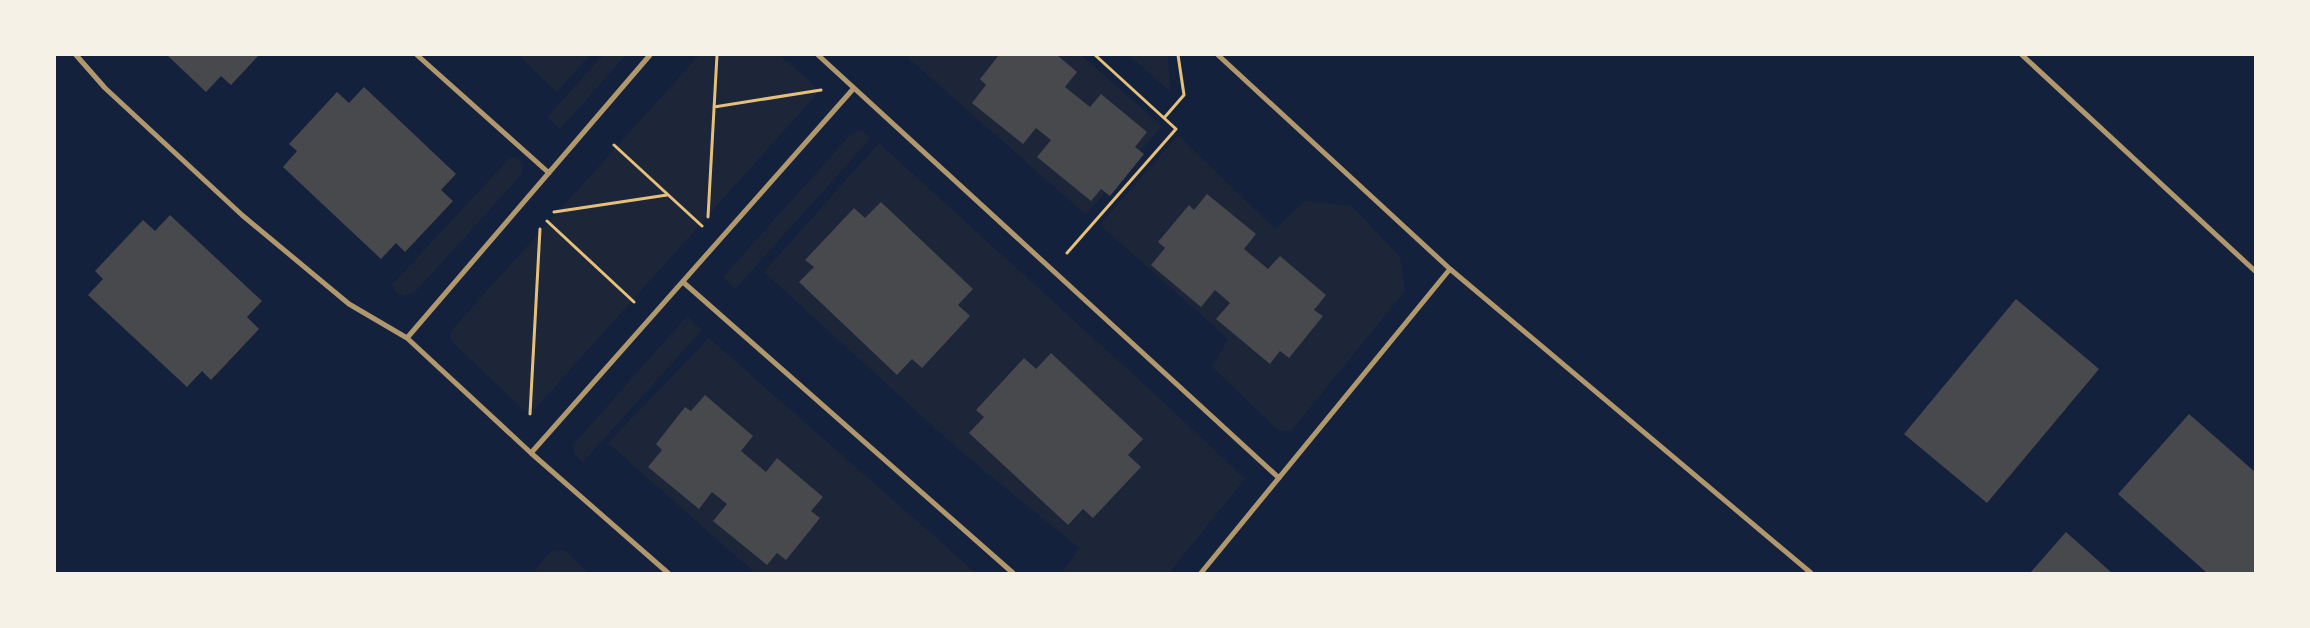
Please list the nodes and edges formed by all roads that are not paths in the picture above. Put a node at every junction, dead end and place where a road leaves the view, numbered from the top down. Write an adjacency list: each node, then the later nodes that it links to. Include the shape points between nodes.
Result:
1 (76, 55): 12 (street, via 105,88 242,215 348,304)
2 (417, 55): 8 (street)
3 (650, 55): 8 (street)
4 (818, 55): 7 (street)
5 (1218, 55): 9 (street)
6 (2022, 55): 10 (street)
7 (854, 88): 11 (street); 14 (street)
8 (548, 173): 12 (street)
9 (1450, 269): 14 (street); 18 (street)
10 (2255, 271)
11 (683, 282): 13 (street); 16 (street)
12 (407, 338): 13 (street)
13 (531, 453): 15 (street)
14 (1279, 478): 17 (street)
15 (668, 573)
16 (1013, 573)
17 (1202, 573)
18 (1811, 573)

